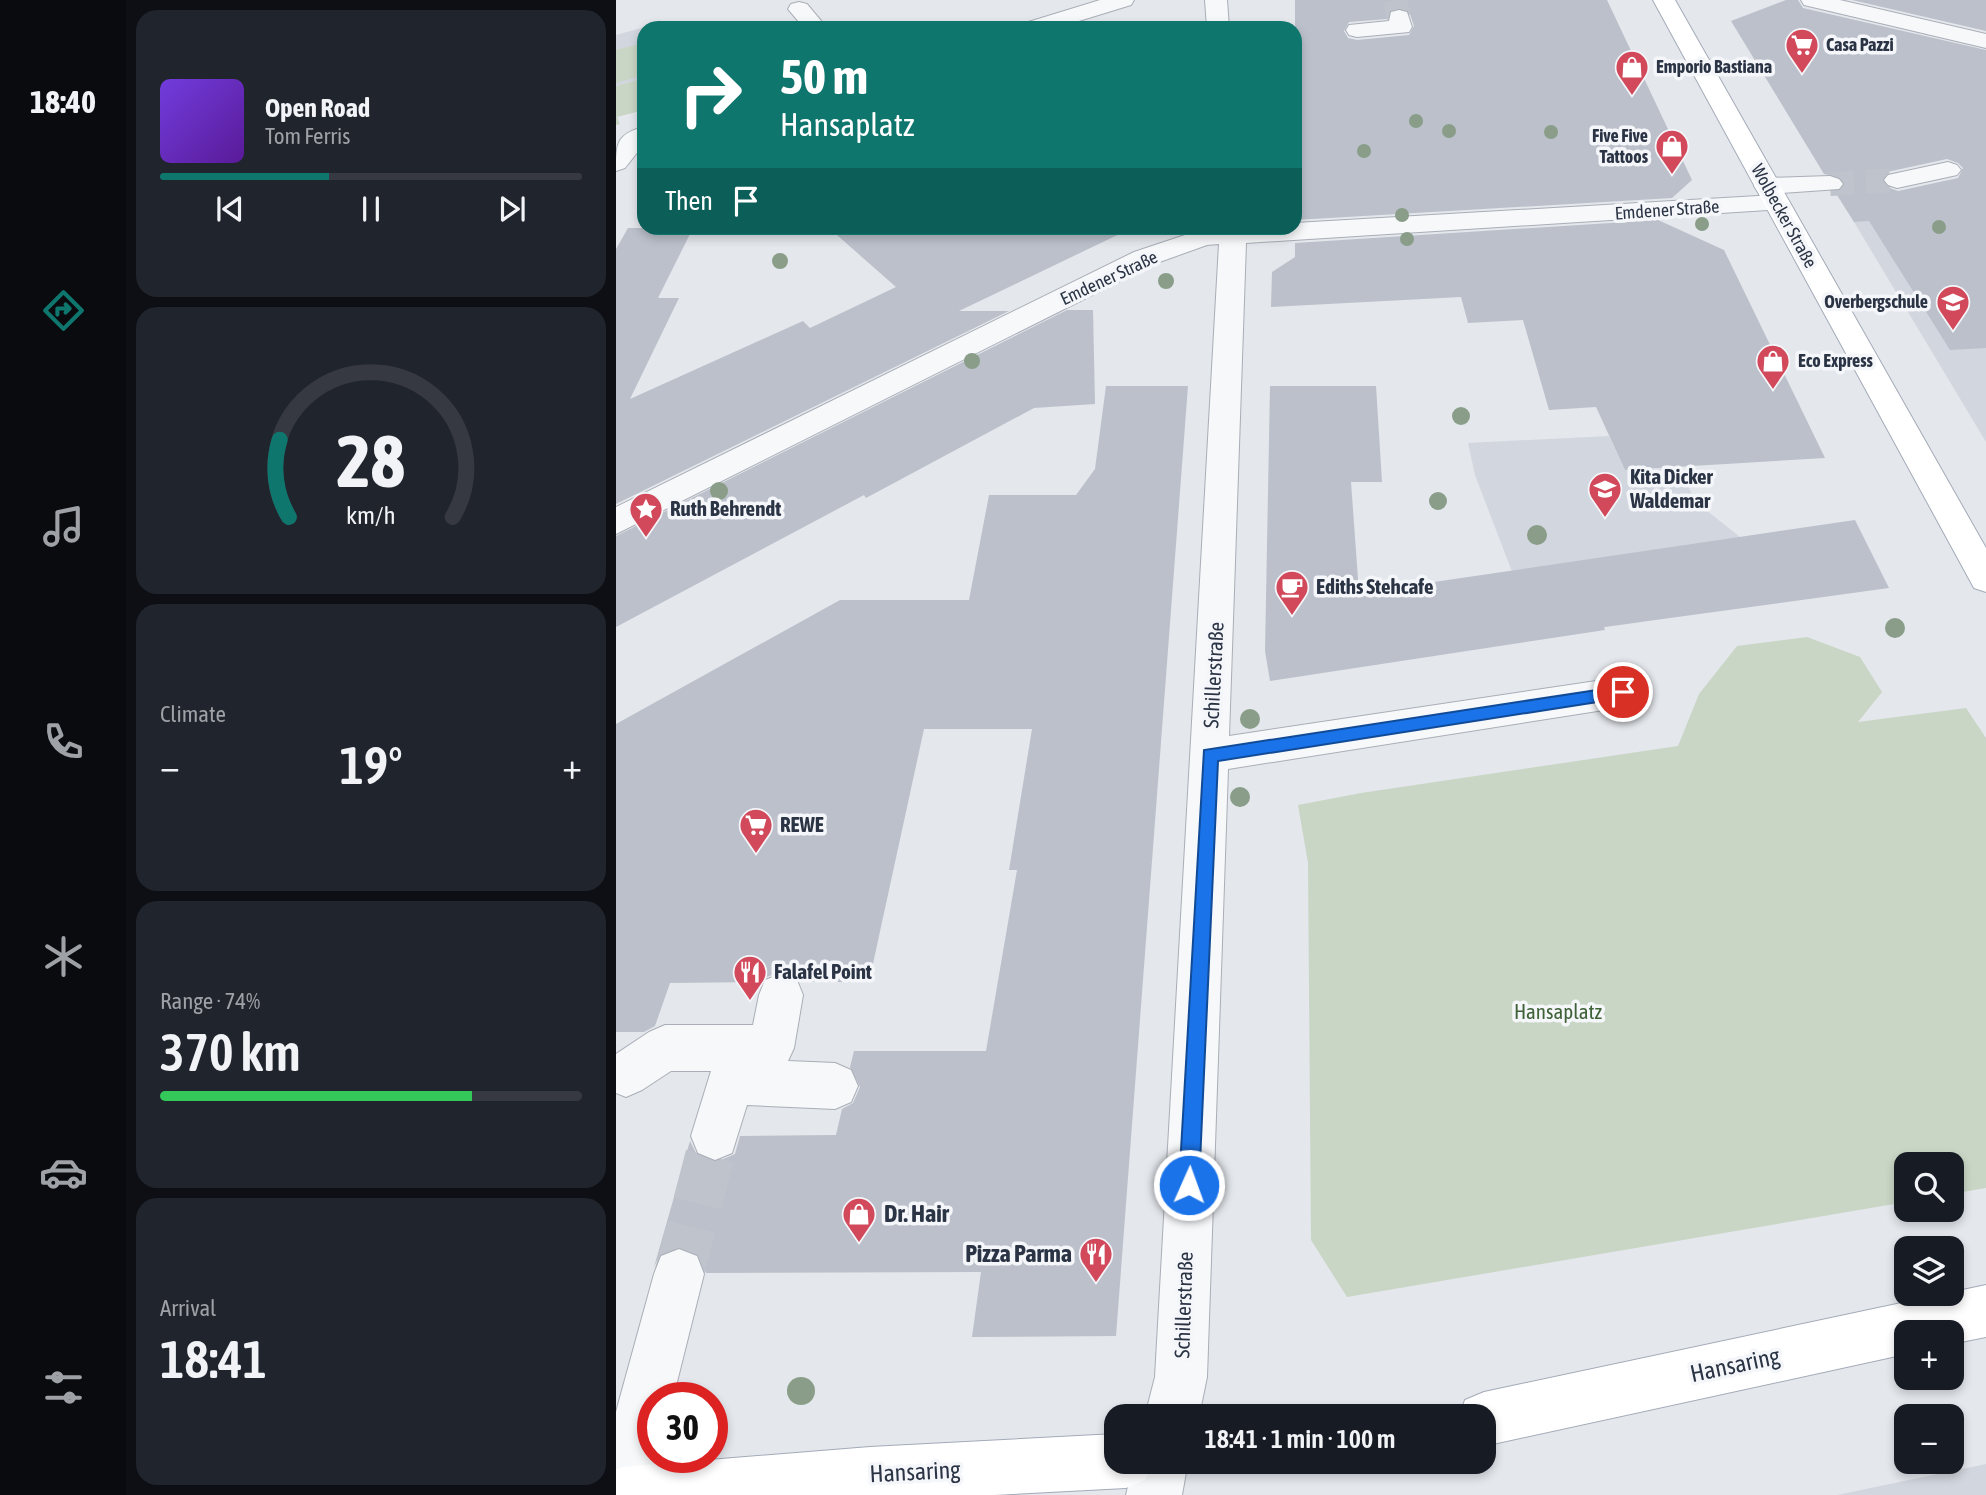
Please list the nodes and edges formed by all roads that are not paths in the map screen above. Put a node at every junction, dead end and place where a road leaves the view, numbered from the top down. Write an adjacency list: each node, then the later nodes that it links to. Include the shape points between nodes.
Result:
1 (1123, 0): 8 (street)
2 (1216, 0): 9 (street)
3 (1664, 0): 17 (main road, Wolbecker Straße)
4 (1812, 0): 11 (street)
5 (790, 4): 7 (street)
6 (1399, 17): 10 (street, via 1401,27)
7 (808, 21)
8 (1056, 21)
9 (1218, 21)
10 (1357, 30)
11 (1986, 41)
12 (637, 138): 13 (street)
13 (616, 163)
14 (1948, 170): 15 (street)
15 (1898, 180)
16 (1830, 184): 17 (street, Emdener Straße)
17 (1771, 195): 18 (street, Emdener Straße); 22 (main road, Wolbecker Straße)
18 (1302, 233)
19 (1213, 235): 21 (street, Emdener Straße, via 1144,258)
20 (1233, 235): 24 (street, Schillerstraße)
21 (616, 522)
22 (1986, 579)
23 (1623, 692): 24 (street)
24 (1210, 755): 31 (street, Schillerstraße, via 1181,1377)
25 (781, 995): 26 (street, via 771,1048 665,1048)
26 (626, 1074)
27 (835, 1086): 28 (street, via 730,1081)
28 (715, 1136)
29 (680, 1273): 35 (street)
30 (1986, 1311): 32 (main road, Hansaring)
31 (1175, 1404)
32 (1496, 1416)
33 (1104, 1462): 35 (main road, Hansaring, via 870,1474)
34 (1158, 1474): 36 (street)
35 (621, 1495)
36 (1154, 1495)

